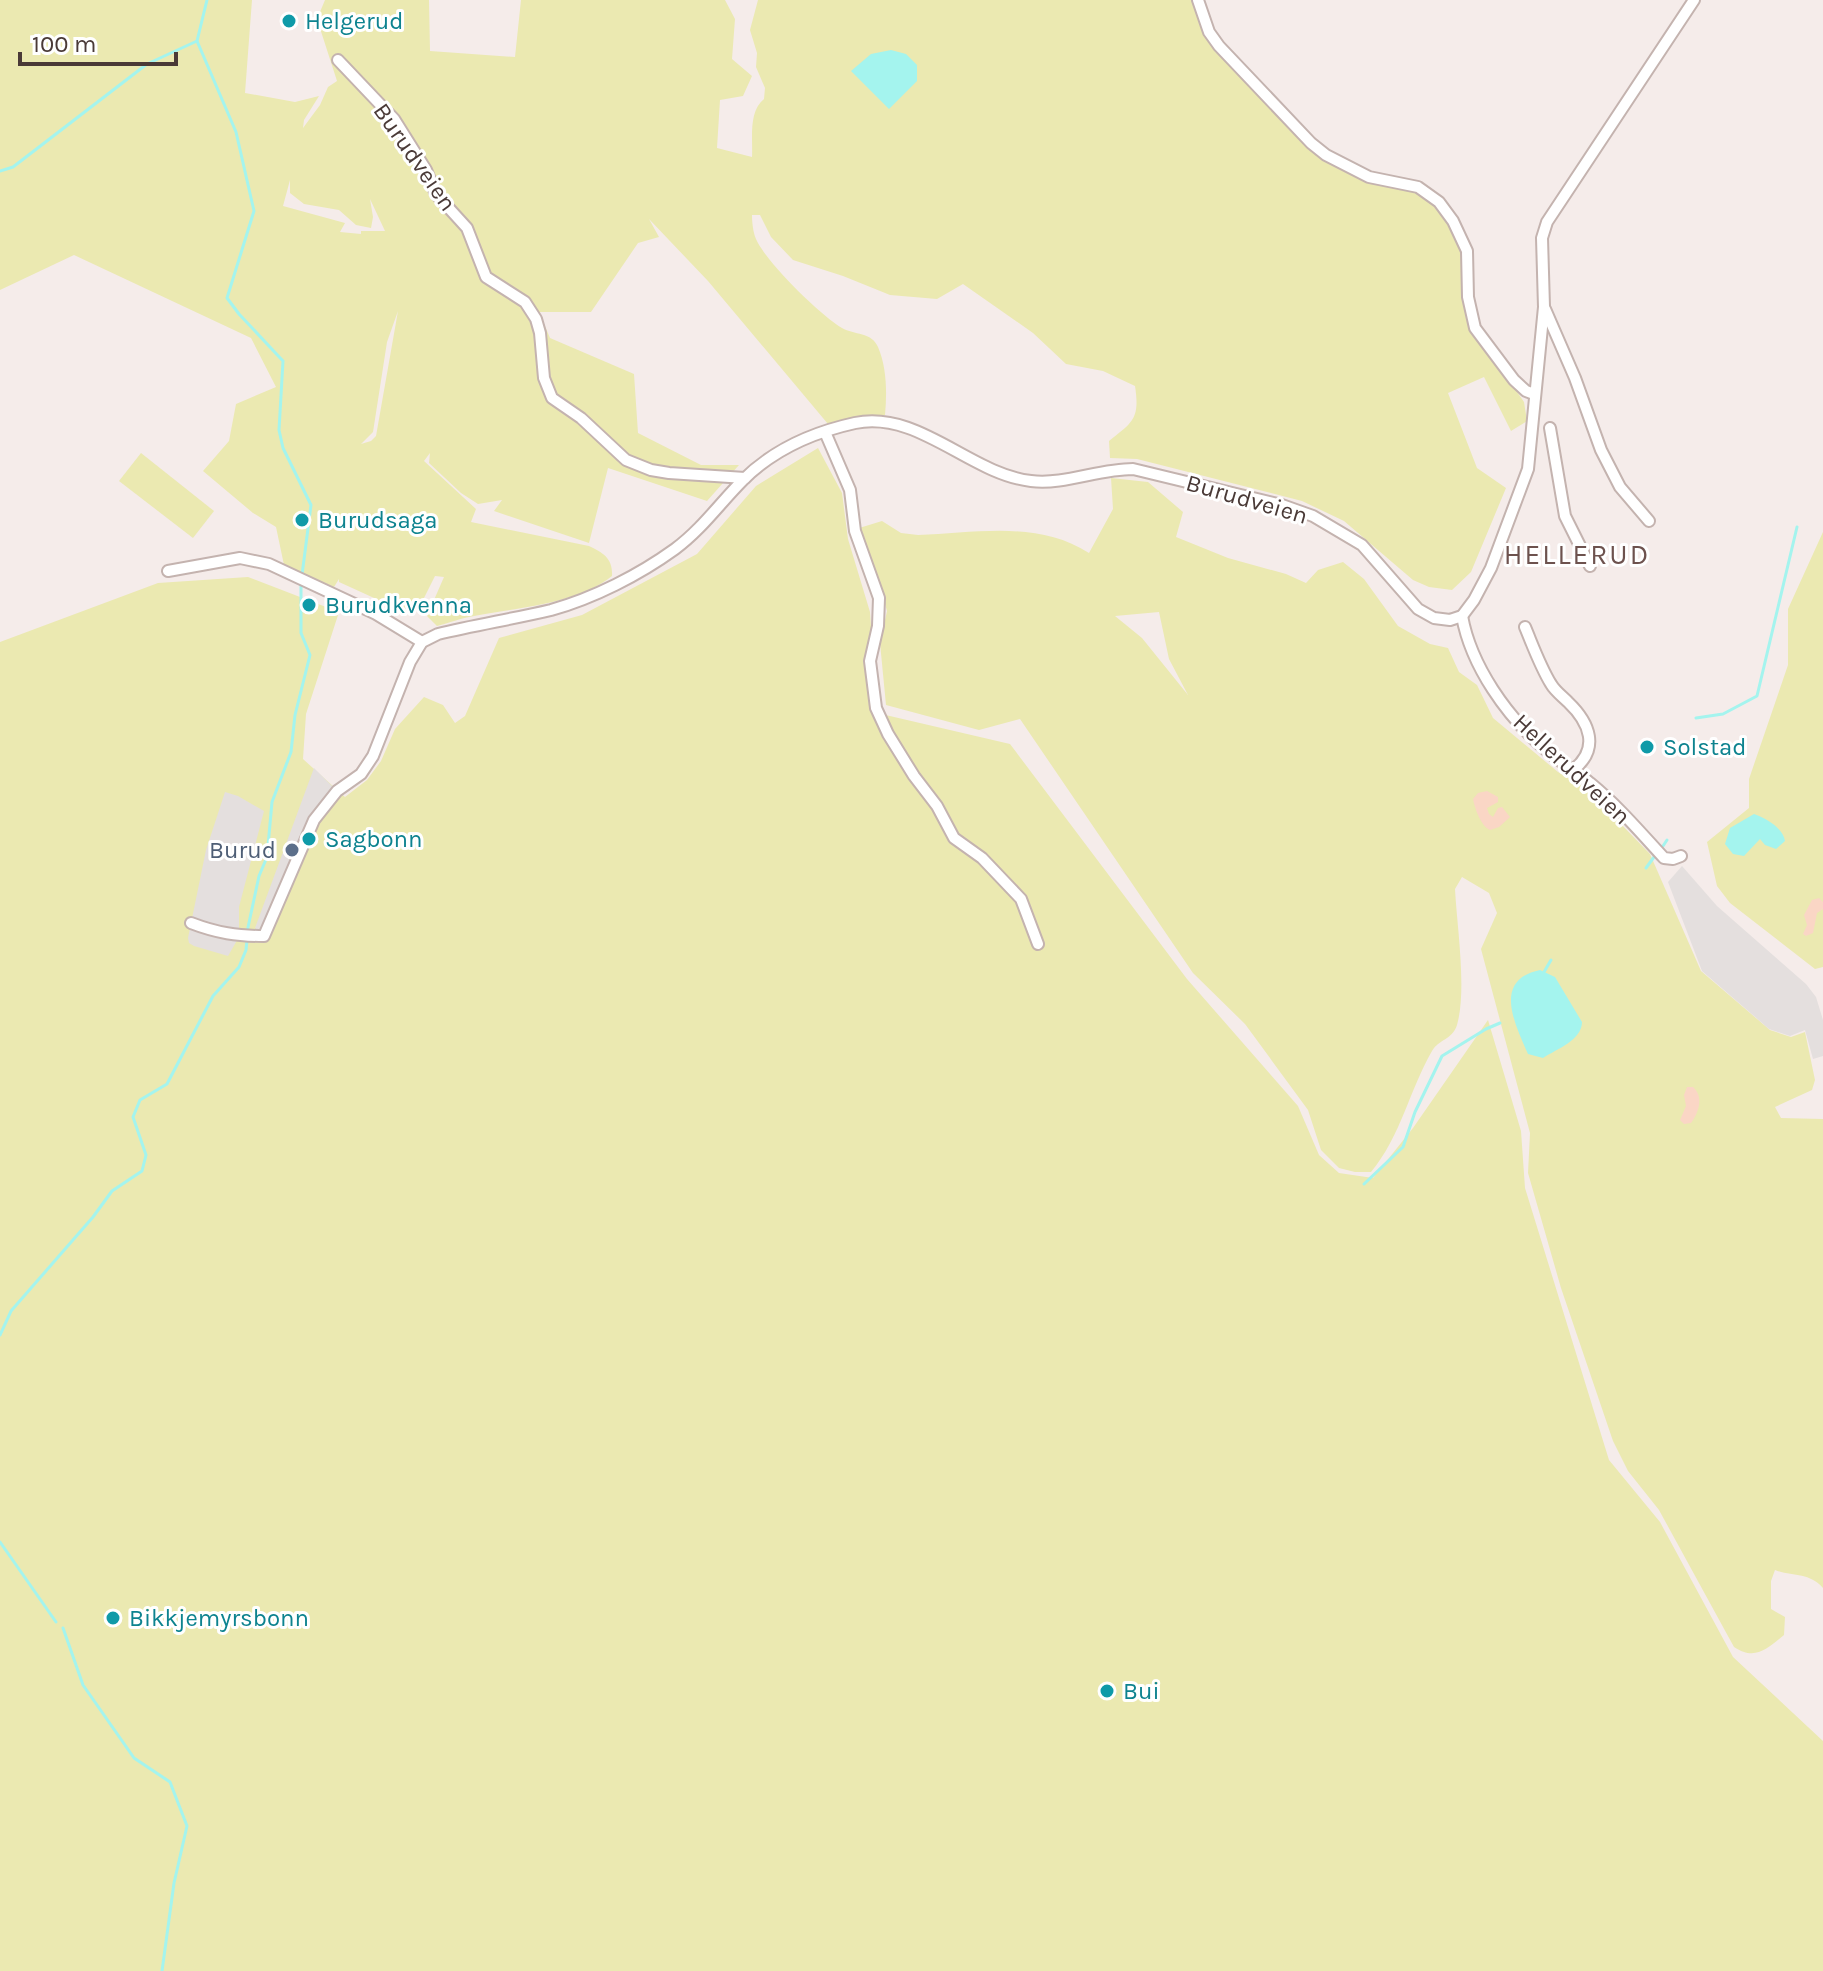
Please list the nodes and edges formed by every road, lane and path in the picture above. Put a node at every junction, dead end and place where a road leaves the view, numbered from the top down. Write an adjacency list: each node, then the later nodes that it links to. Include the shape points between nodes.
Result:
1 (1198, 0): 5 (street, via 1219,46 1311,143 1349,169 1418,187 1439,202 1467,251 1475,328 1514,380)
2 (1694, 0): 4 (street, via 1547,222 1541,256)
3 (338, 60): 8 (street, Burudveien, via 394,119 436,194 467,228 486,277 525,302 536,319 552,398 626,460 669,473)
4 (1544, 307): 5 (street); 9 (street, via 1601,450 1620,487)
5 (1534, 394): 12 (street, via 1528,469 1491,568)
6 (1550, 428): 10 (street, via 1565,516)
7 (825, 432): 8 (street, Burudveien, via 785,448); 12 (street, Burudveien, via 857,423 890,423 1010,477 1056,481 1133,469 1282,505 1313,516 1362,545 1418,609 1434,618); 18 (street, via 850,490 855,531 879,598 870,661 876,708 954,838 982,858 1021,899)
8 (745, 478): 14 (street, Burudveien, via 674,550 594,595)
9 (1649, 521)
10 (1590, 566)
11 (168, 571): 14 (street, via 240,558 269,564 376,614)
12 (1462, 616): 15 (street, Hellerudveien, via 1477,659 1510,713)
13 (1525, 627): 15 (street, via 1552,687 1584,721 1590,737 1587,756)
14 (422, 642): 17 (street, via 373,756 314,820 254,936 216,933)
15 (1573, 770): 16 (street, Hellerudveien, via 1664,858)
16 (1681, 856)
17 (191, 923)
18 (1038, 944)

